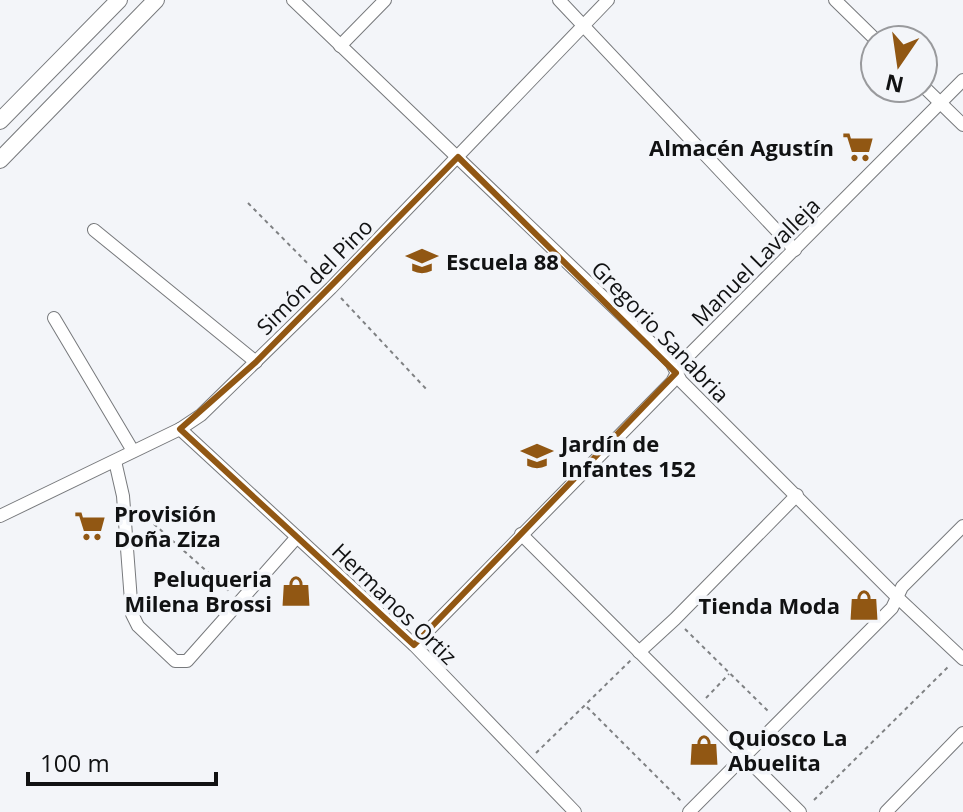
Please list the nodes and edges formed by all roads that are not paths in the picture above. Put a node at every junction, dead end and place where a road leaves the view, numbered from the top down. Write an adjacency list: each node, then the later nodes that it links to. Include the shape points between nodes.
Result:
1 (119, 0): 13 (street)
2 (156, 0): 16 (street)
3 (293, 0): 10 (street, Gregorio Sanabria)
4 (385, 0): 10 (street)
5 (559, 0): 8 (street)
6 (608, 0): 8 (street, Simón del Pino)
7 (835, 0): 9 (street)
8 (584, 24): 15 (street, Simón del Pino); 18 (street)
9 (860, 24)
10 (340, 46): 15 (street, Gregorio Sanabria)
11 (963, 80): 12 (street, Manuel Lavalleja)
12 (940, 103): 14 (street); 18 (street, Manuel Lavalleja)
13 (0, 121)
14 (963, 125)
15 (458, 157): 20 (street, Simón del Pino); 21 (street, Gregorio Sanabria, via 671,362)
16 (0, 160)
17 (94, 230): 20 (street)
18 (795, 250): 21 (street, Manuel Lavalleja)
19 (54, 318): 23 (street)
20 (256, 362): 22 (street, Simón del Pino)
21 (676, 373): 25 (street, Gregorio Sanabria); 28 (street, Manuel Lavalleja)
22 (180, 429): 23 (street, Simón del Pino); 29 (street, Hermanos Ortiz)
23 (133, 451): 24 (street, Simón del Pino)
24 (115, 461): 26 (street, Simón del Pino); 29 (street, via 134,620 175,661 187,661)
25 (797, 495): 30 (street, Gregorio Sanabria); 32 (street)
26 (0, 516)
27 (963, 526): 30 (street)
28 (521, 534): 31 (street, Manuel Lavalleja); 32 (street)
29 (297, 537): 31 (street, Hermanos Ortiz)
30 (897, 597): 33 (street, Gregorio Sanabria); 35 (street)
31 (414, 645): 36 (street, Hermanos Ortiz)
32 (639, 652): 35 (street)
33 (962, 655)
34 (963, 733): 39 (street)
35 (745, 756): 37 (street); 38 (street)
36 (575, 812)
37 (690, 812)
38 (800, 812)
39 (886, 812)

